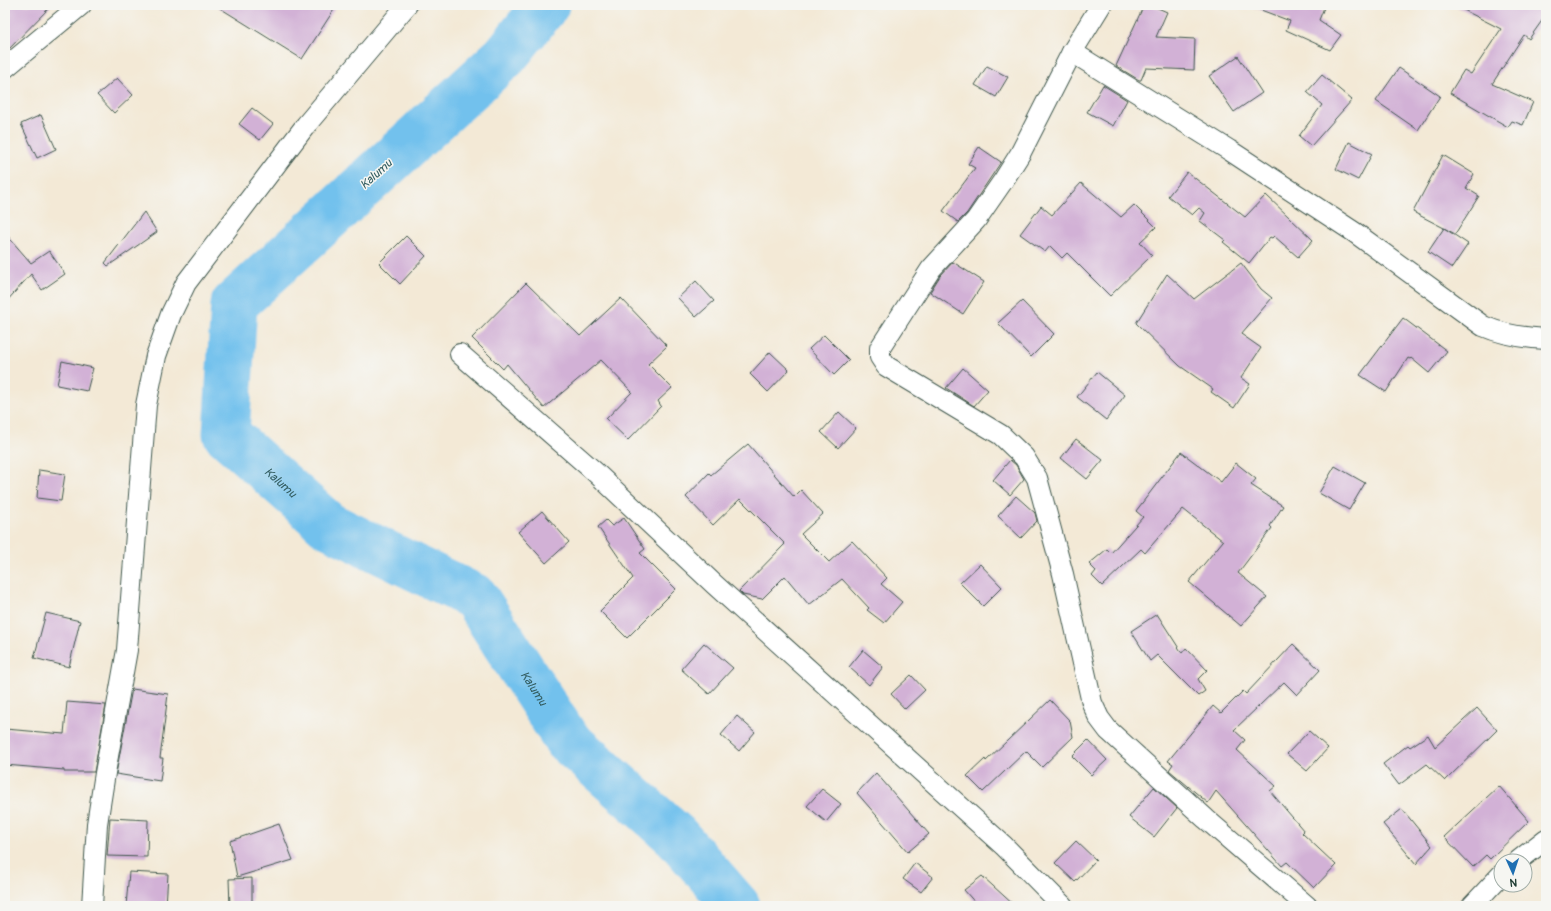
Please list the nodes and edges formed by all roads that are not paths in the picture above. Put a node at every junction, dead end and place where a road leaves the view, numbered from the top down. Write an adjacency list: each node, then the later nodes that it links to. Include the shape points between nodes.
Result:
1 (81, 5): 5 (street)
2 (407, 5): 11 (street, via 306,125 186,283 158,349 146,405 127,650 97,824)
3 (1101, 5): 4 (street)
4 (1072, 52): 6 (street, via 1354,232 1483,326 1520,337); 13 (street, via 1020,154 976,220 931,269 880,348 880,357 886,366 1001,435 1024,457 1037,478 1063,574 1092,703 1099,718 1108,730 1206,819)
5 (5, 68)
6 (1546, 339)
7 (460, 354): 12 (street, via 594,472 1004,846)
8 (1546, 839): 9 (street)
9 (1528, 853)
10 (1493, 884): 14 (street)
11 (92, 906)
12 (1063, 906)
13 (1307, 906)
14 (1472, 906)

